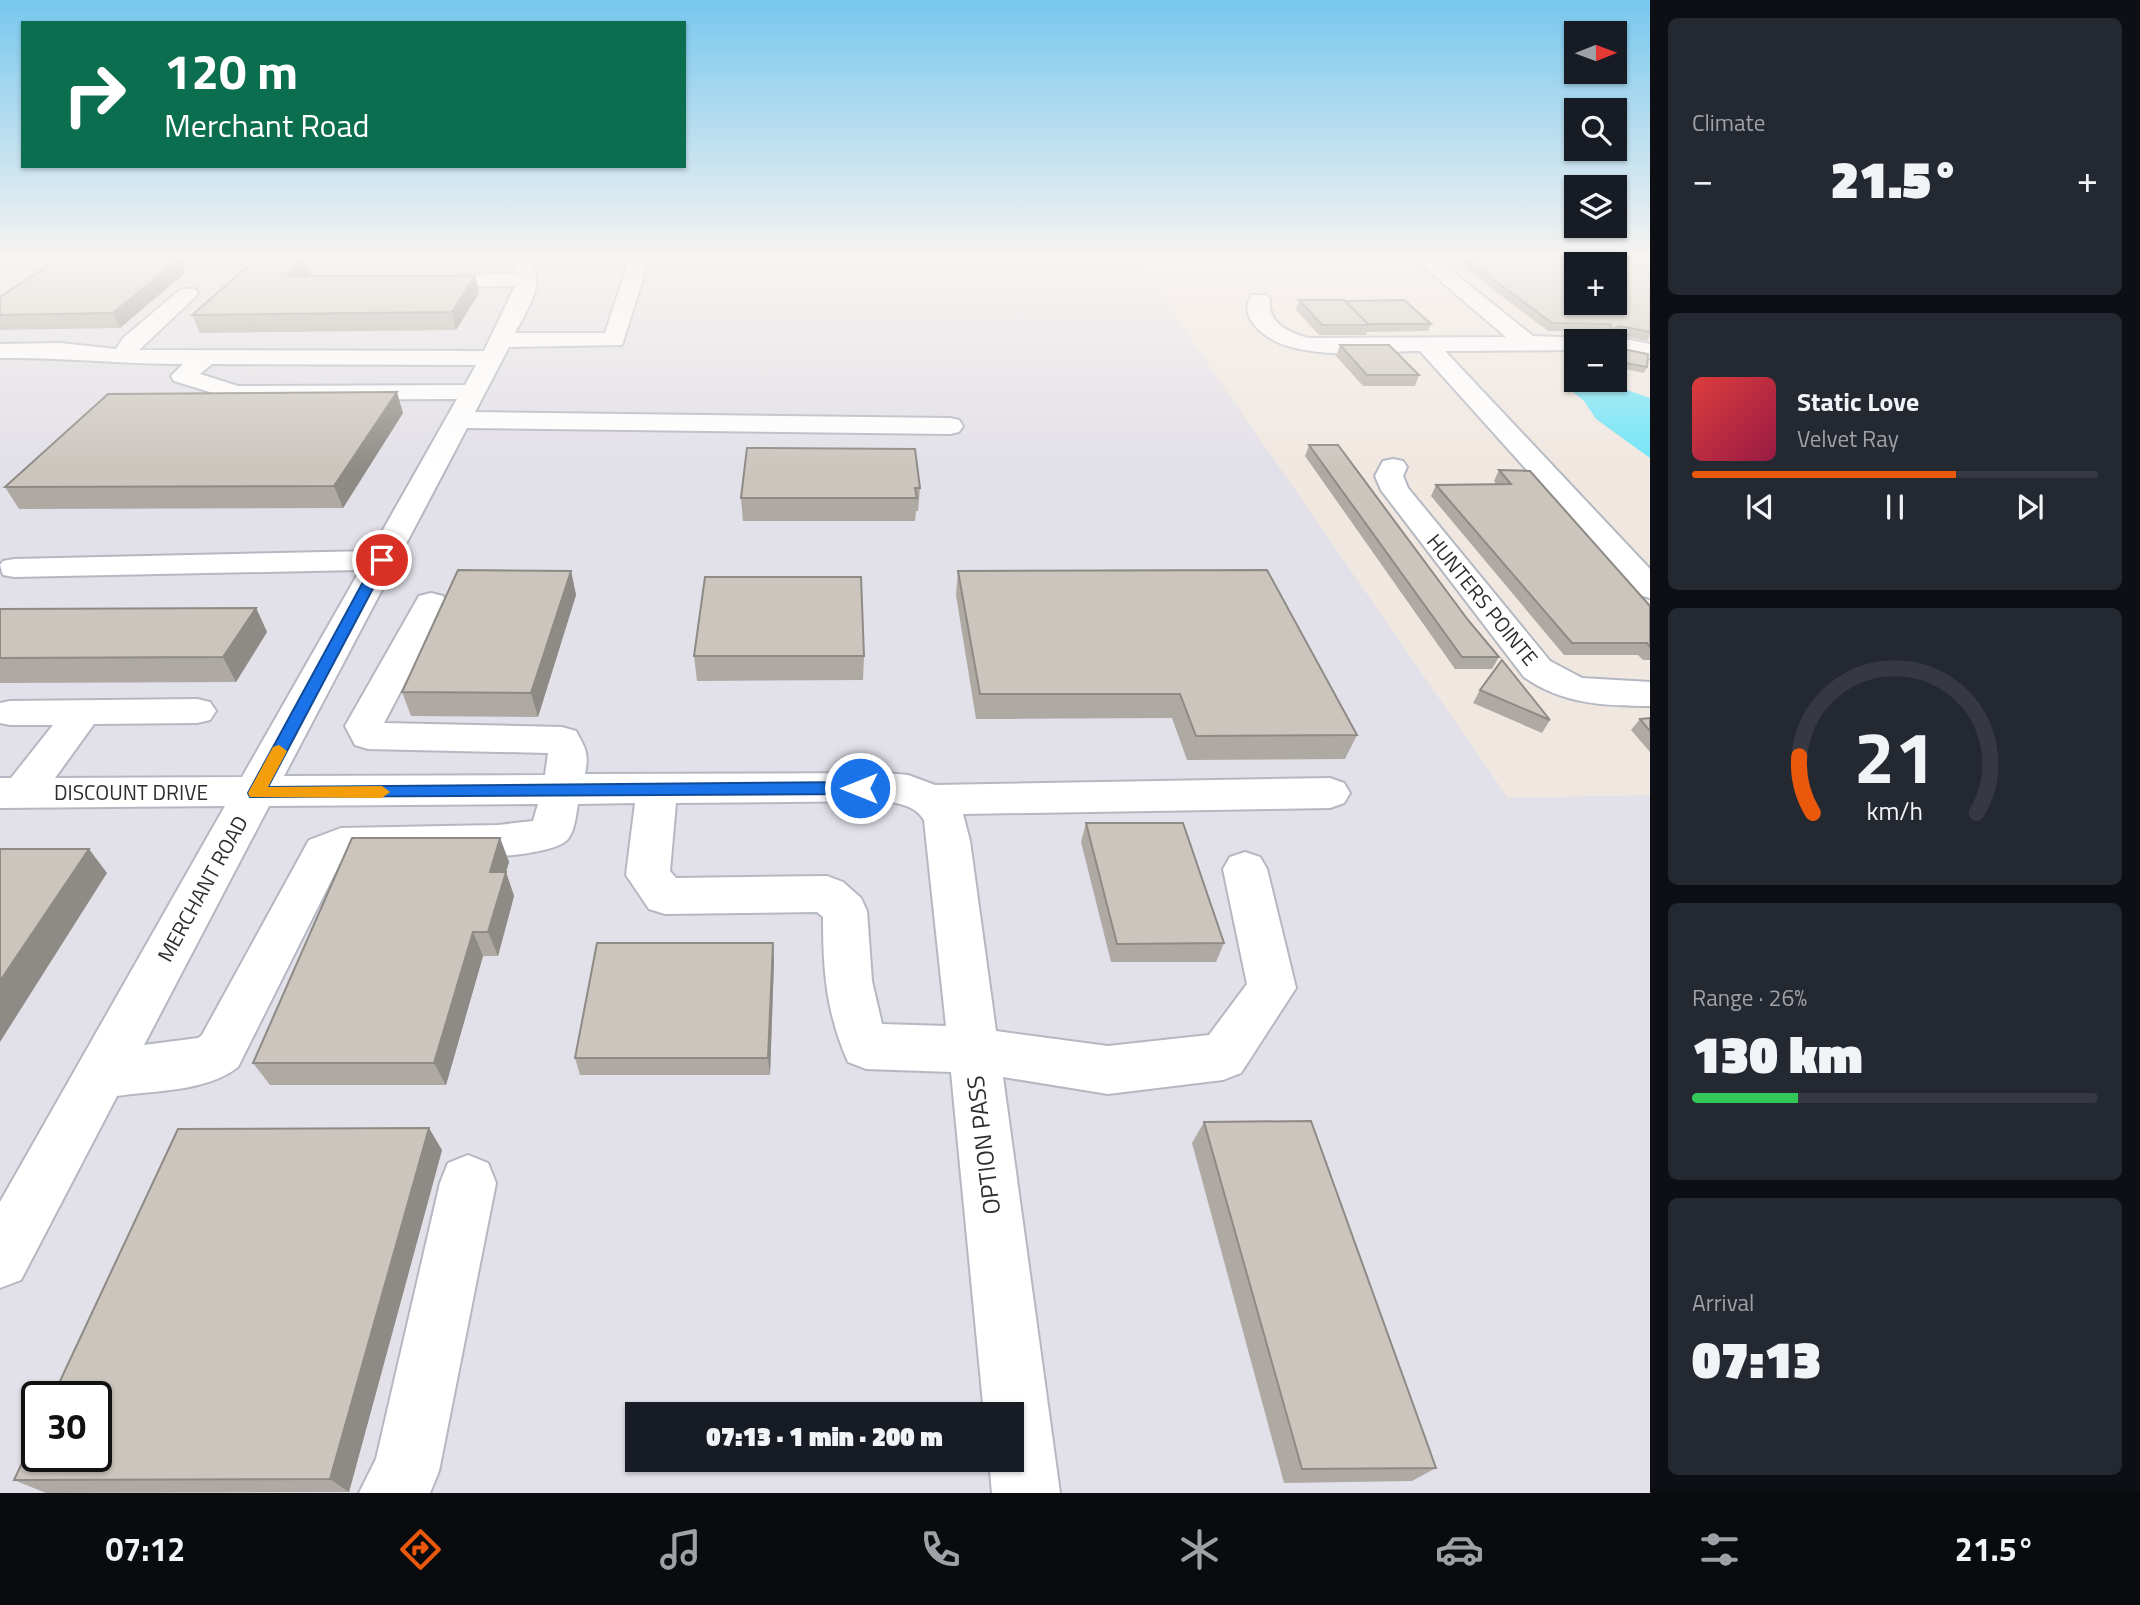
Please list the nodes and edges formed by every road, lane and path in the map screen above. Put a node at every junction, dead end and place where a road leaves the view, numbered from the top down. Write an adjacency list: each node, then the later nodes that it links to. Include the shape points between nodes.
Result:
1 (146, 330): 14 (street)
2 (502, 330): 7 (street, MERCHANT ROAD)
3 (617, 330): 7 (street, via 614,340)
4 (1271, 330): 10 (street, via 1297,343)
5 (1511, 330): 8 (street)
6 (337, 336): 16 (street, via 322,342)
7 (495, 341): 16 (street); 17 (street, MERCHANT ROAD)
8 (1527, 343): 9 (street); 10 (street)
9 (1564, 343)
10 (1426, 344): 22 (street)
11 (1627, 346): 13 (street)
12 (0, 351): 14 (street, via 60,350)
13 (1650, 351)
14 (124, 357): 15 (street)
15 (206, 357): 16 (street); 17 (street, via 183,376 236,393)
16 (308, 357)
17 (466, 406): 18 (street); 20 (street, MERCHANT ROAD)
18 (950, 426)
19 (1393, 467): 24 (street, HUNTERS POINTE, via 1390,476 1395,490 1537,670 1581,691)
20 (382, 560): 21 (street); 31 (street, MERCHANT ROAD)
21 (14, 568)
22 (1650, 588)
23 (430, 603): 29 (street, via 364,726 368,736 562,740 569,756)
24 (1650, 694)
25 (197, 711): 26 (street)
26 (83, 712): 27 (street); 30 (street)
27 (10, 713)
28 (657, 789): 29 (street, DISCOUNT DRIVE); 33 (street, DISCOUNT DRIVE, via 886,788 908,790); 35 (street, via 648,875 665,896 827,894 845,911 857,1031 866,1046)
29 (563, 790): 31 (street, DISCOUNT DRIVE); 36 (street, via 552,830 540,836 341,844 324,852 220,1051 208,1060)
30 (11, 793): 31 (street, DISCOUNT DRIVE)
31 (256, 793): 36 (street, MERCHANT ROAD)
32 (1330, 793): 33 (street, DISCOUNT DRIVE)
33 (932, 800): 35 (street, OPTION PASS, via 944,818 949,841)
34 (1245, 869): 35 (street, via 1272,988 1223,1058 1108,1070)
35 (972, 1050): 40 (street, OPTION PASS)
36 (102, 1073): 38 (street, MERCHANT ROAD)
37 (468, 1183): 39 (street, via 406,1471)
38 (0, 1259)
39 (393, 1493)
40 (1026, 1493)

